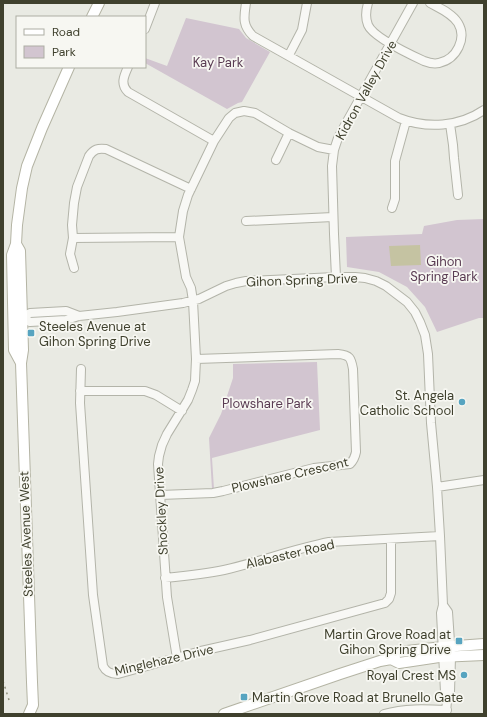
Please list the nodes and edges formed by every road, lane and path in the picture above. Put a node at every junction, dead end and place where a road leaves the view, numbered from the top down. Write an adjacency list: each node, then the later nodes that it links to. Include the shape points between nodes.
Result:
1 (99, 3): 8 (main road)
2 (155, 3): 9 (street)
3 (246, 3): 11 (street, via 244,21 253,36)
4 (307, 3): 11 (street, via 302,30)
5 (368, 3): 10 (street, via 366,11 369,26 377,36)
6 (414, 3): 10 (street, Kidron Valley Drive)
7 (430, 3): 10 (street, via 451,15 458,23 461,32 457,51 444,62 429,63)
8 (92, 16)
9 (146, 26)
10 (391, 44): 14 (street, Kidron Valley Drive)
11 (289, 55): 14 (street)
12 (69, 68): 32 (main road, Steeles Avenue West, via 27,166 22,188 16,244 20,251)
13 (128, 68): 19 (street, via 123,84 128,92)
14 (361, 97): 16 (street); 20 (street, Kidron Valley Drive)
15 (484, 110): 17 (street)
16 (406, 121): 17 (street, via 431,125); 24 (street, via 395,161 396,199)
17 (450, 124): 23 (street)
18 (289, 133): 19 (street, Shockley Drive, via 255,113 244,111 234,113); 20 (street, Shockley Drive, via 318,148); 21 (street)
19 (214, 141): 22 (street, Shockley Drive)
20 (334, 150): 25 (street, Kidron Valley Drive)
21 (276, 160)
22 (191, 189): 27 (street, Shockley Drive, via 183,211); 28 (street, via 106,149 95,149 89,156 74,203)
23 (458, 195)
24 (392, 208)
25 (333, 217): 26 (street); 30 (street, Kidron Valley Drive)
26 (246, 220)
27 (179, 237): 28 (street); 31 (street, Shockley Drive)
28 (73, 238): 29 (street, via 70,254)
29 (74, 268)
30 (336, 277): 31 (street, Gihon Spring Drive, via 246,281 226,286); 38 (street, Gihon Spring Drive, via 365,278 386,286 407,302 420,322 428,354)
31 (193, 301): 32 (street, Gihon Spring Drive, via 79,316 66,311 30,313); 33 (street, Shockley Drive)
32 (18, 317): 47 (main road, Steeles Avenue West, via 23,350 21,362)
33 (196, 359): 36 (street, Shockley Drive, via 195,381); 39 (street, Plowshare Crescent, via 338,354 348,356 353,369 355,457 350,464 314,468 223,491)
34 (81, 369): 35 (street, Minglehaze Drive)
35 (80, 391): 36 (street, via 145,391 156,394); 46 (street, Minglehaze Drive, via 93,595 103,666 109,673 118,674)
36 (182, 411): 39 (street, Shockley Drive, via 167,434 159,456)
37 (484, 480): 38 (street)
38 (437, 487): 40 (street, Gihon Spring Drive)
39 (160, 496): 42 (street, Shockley Drive)
40 (440, 536): 41 (street, Alabaster Road); 44 (street, Gihon Spring Drive, via 443,605 448,612)
41 (391, 539): 42 (street, Alabaster Road, via 329,542 225,570); 46 (street, Minglehaze Drive, via 391,593 385,603)
42 (166, 578): 46 (street, Shockley Drive)
43 (484, 644): 44 (main road)
44 (447, 652): 45 (main road); 48 (main road, via 398,652 390,659 326,678); 49 (street, Gihon Spring Drive)
45 (484, 655)
46 (177, 658)
47 (31, 710): 50 (main road, Steeles Avenue West)
48 (239, 712): 51 (main road)
49 (446, 712): 52 (street, via 424,708)
50 (39, 714)
51 (224, 714)
52 (384, 714)

